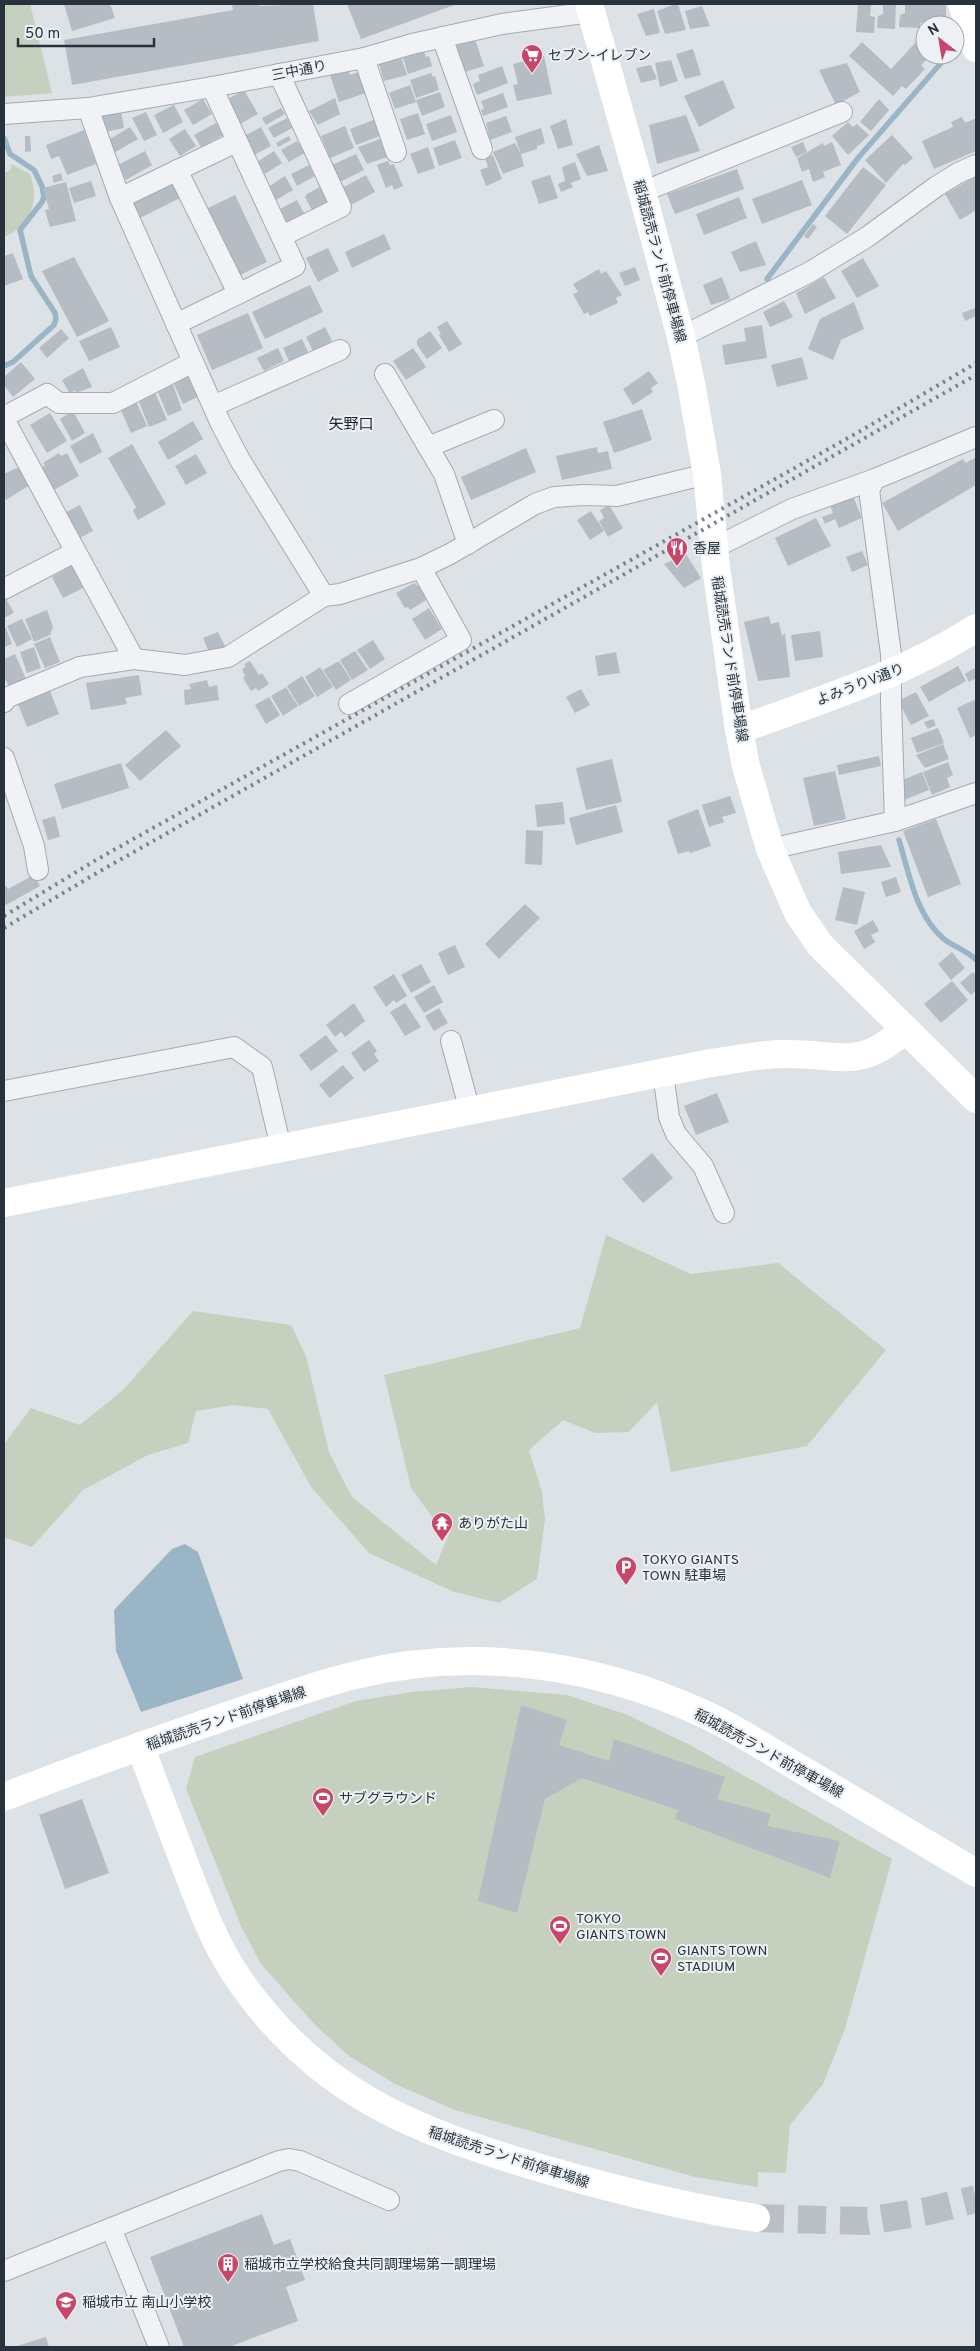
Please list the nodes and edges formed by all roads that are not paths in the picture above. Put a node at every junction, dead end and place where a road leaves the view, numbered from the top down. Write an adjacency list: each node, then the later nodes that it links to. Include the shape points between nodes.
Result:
1 (590, 8): 2 (street, 三中通り); 14 (main road, 稲城読売ランド前停車場線)
2 (442, 37): 3 (street, 三中通り); 10 (street)
3 (364, 58): 4 (street, 三中通り); 11 (street)
4 (279, 74): 5 (street, 三中通り); 16 (street, via 341,207)
5 (212, 87): 6 (street, 三中通り); 9 (street)
6 (88, 108): 8 (street, 三中通り); 15 (street)
7 (842, 112): 14 (street)
8 (7, 114)
9 (236, 142): 13 (street); 16 (street)
10 (482, 150)
11 (396, 152)
12 (976, 165): 19 (street, via 937,186 810,272)
13 (176, 170): 15 (street); 17 (street)
14 (642, 192): 19 (main road, 稲城読売ランド前停車場線)
15 (120, 198): 18 (street)
16 (282, 236): 17 (street, via 295,266)
17 (238, 294): 18 (street)
18 (176, 324): 21 (street)
19 (681, 337): 28 (main road, 稲城読売ランド前停車場線)
20 (340, 350): 23 (street)
21 (193, 362): 23 (street); 24 (street, via 113,403 58,403 47,394)
22 (385, 374): 27 (street)
23 (213, 406): 35 (street, via 240,460)
24 (4, 418): 32 (street)
25 (494, 420): 27 (street)
26 (976, 437): 29 (street)
27 (428, 447): 30 (street, via 444,474)
28 (707, 474): 30 (street, via 617,496 554,497 528,508); 31 (main road, 稲城読売ランド前停車場線)
29 (875, 479): 31 (street, via 792,509); 38 (street, via 869,490)
30 (468, 544): 33 (street)
31 (714, 548): 41 (main road, 稲城読売ランド前停車場線)
32 (75, 552): 34 (street); 37 (street)
33 (421, 568): 35 (street, via 340,594); 40 (street, via 461,640)
34 (4, 589)
35 (324, 596): 37 (street, via 228,657 185,666)
36 (976, 628): 38 (main road, よみうりV通り, via 954,643)
37 (134, 659): 39 (street, via 80,667 6,698)
38 (891, 674): 41 (main road, よみうりV通り); 44 (street)
39 (4, 702)
40 (349, 704)
41 (739, 730): 45 (main road, 稲城読売ランド前停車場線)
42 (4, 758): 46 (street, via 34,846)
43 (976, 793): 44 (street)
44 (895, 820): 45 (street)
45 (770, 848): 47 (main road, 稲城読売ランド前停車場線, via 788,893 808,930 835,962)
46 (38, 870)
47 (905, 1029): 49 (main road, via 884,1047 864,1056 766,1054); 51 (main road, 稲城読売ランド前停車場線)
48 (451, 1041): 52 (street)
49 (663, 1073): 52 (main road); 55 (street, via 669,1117 680,1140 703,1166)
50 (4, 1091): 53 (street, via 234,1047 262,1067)
51 (976, 1099)
52 (470, 1111): 53 (main road)
53 (281, 1148): 54 (main road)
54 (4, 1203)
55 (724, 1213)
56 (140, 1746): 57 (main road); 58 (main road, 稲城読売ランド前停車場線, via 303,1690 410,1664 465,1660 574,1670 625,1684 705,1714); 60 (main road, 稲城読売ランド前停車場線, via 202,1910 218,1943 234,1971 273,2023 324,2071 387,2112 432,2133 488,2153 633,2195 694,2209)
57 (4, 1797)
58 (976, 1873)
59 (389, 2200): 61 (street, via 289,2159)
60 (756, 2218)
61 (111, 2228): 62 (street); 63 (street)
62 (4, 2270)
63 (159, 2347)

